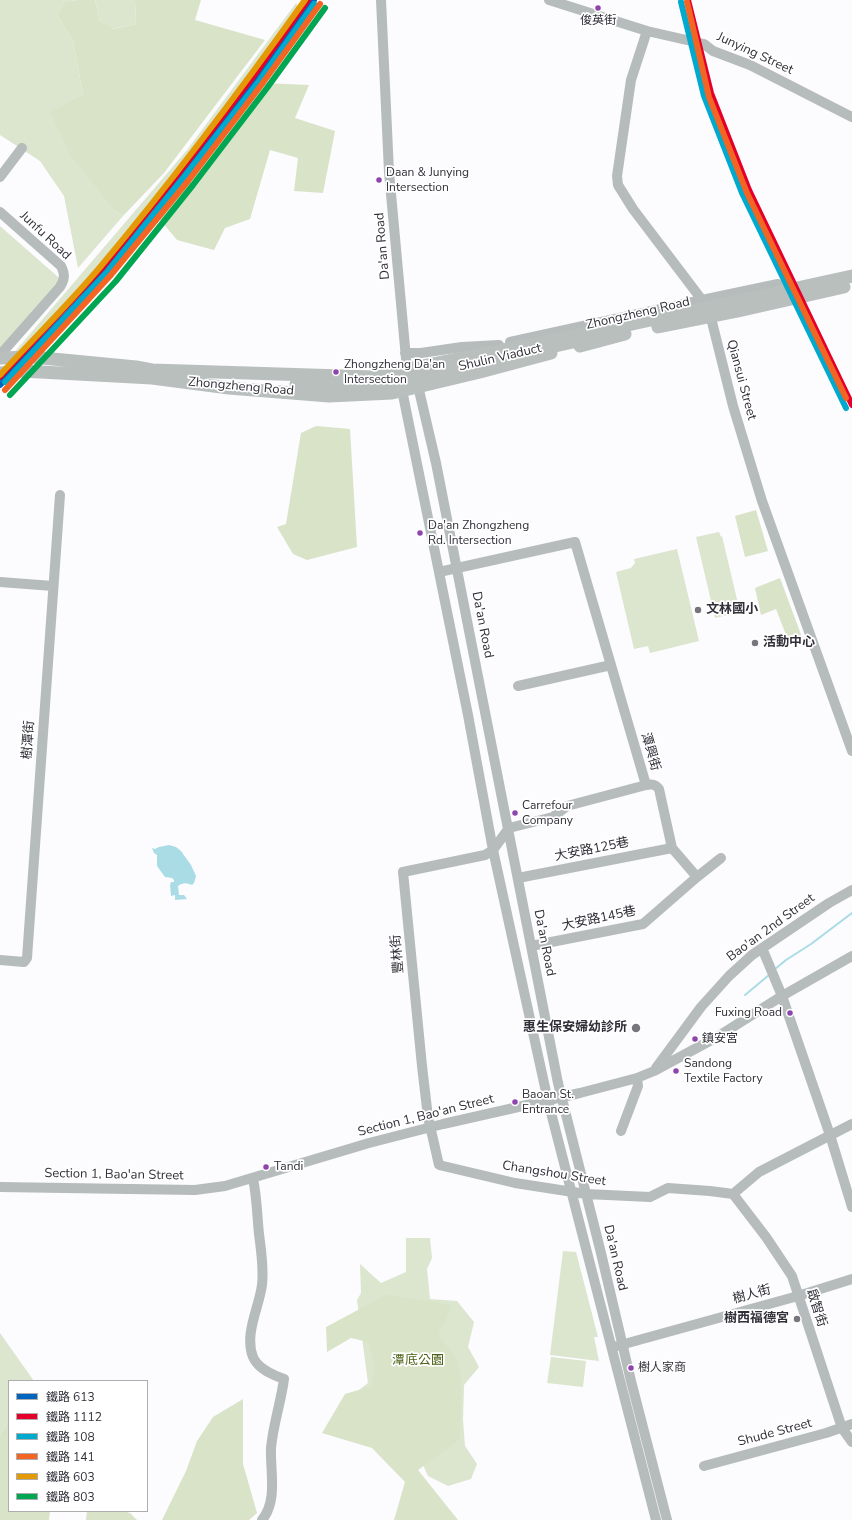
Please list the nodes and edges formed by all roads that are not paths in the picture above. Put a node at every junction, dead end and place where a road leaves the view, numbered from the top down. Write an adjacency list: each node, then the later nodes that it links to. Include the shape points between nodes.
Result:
1 (381, 0): 14 (street, Da'an Road, via 389,165)
2 (549, 0): 3 (street, Junying Street)
3 (647, 31): 4 (street, Junying Street, via 704,44 713,51 750,65); 11 (street, Qiansui Street, via 631,80 617,176 618,185 633,209)
4 (852, 117)
5 (22, 148): 6 (street)
6 (0, 178)
7 (0, 212): 15 (street, Junfu Road, via 61,266 64,280)
8 (852, 276): 12 (main road, Shulin Viaduct, bridge)
9 (778, 284): 11 (street, Zhongzheng Road)
10 (852, 285): 12 (main road, Shulin Viaduct, bridge, via 738,311)
11 (702, 300): 13 (street, Zhongzheng Road); 31 (street, Qiansui Street, via 712,322 743,442 762,501)
12 (624, 330): 17 (main road, Shulin Viaduct); 19 (main road, Shulin Viaduct); 21 (main road, Shulin Viaduct, bridge, via 375,386 296,384)
13 (499, 344): 14 (street); 17 (street)
14 (406, 353): 18 (street, Da'an Road)
15 (0, 355)
16 (0, 358): 21 (main road, Zhongzheng Road, via 32,357 136,367)
17 (452, 360): 18 (main road, Zhongzheng Road)
18 (407, 369): 21 (main road, Zhongzheng Road, via 374,377); 22 (street, Da'an Road); 23 (street, Da'an Road)
19 (480, 372): 22 (main road, Zhongzheng Road)
20 (0, 373): 21 (main road, Zhongzheng Road, via 22,371)
21 (152, 374): 23 (main road, Zhongzheng Road, via 228,388 329,396 392,393)
22 (418, 386): 23 (main road, Zhongzheng Road); 25 (street, Da'an Road)
23 (402, 390): 26 (street, Da'an Road)
24 (60, 495): 28 (street, 樹潭街)
25 (457, 568): 26 (street); 29 (street, 潭興街, via 575,542); 33 (street, Da'an Road)
26 (439, 572): 35 (street, Da'an Road)
27 (0, 582): 28 (street)
28 (53, 586): 43 (street, 樹潭街, via 27,958 24,962)
29 (611, 665): 30 (street); 32 (street, 潭興街)
30 (518, 686)
31 (852, 751)
32 (646, 785): 33 (street, via 567,806 553,818); 34 (street, 潭興街, via 652,784 659,789)
33 (509, 828): 35 (street); 38 (street, Da'an Road)
34 (672, 848): 37 (street, 潭興街); 38 (street, 大安路125巷)
35 (493, 850): 48 (street, Da'an Road); 50 (street, 豐林街, via 484,855 403,872)
36 (721, 858): 37 (street, 大安路145巷)
37 (697, 877): 40 (street, 大安路145巷, via 644,924)
38 (518, 878): 40 (street, Da'an Road)
39 (852, 890): 41 (street, Bao'an 2nd Street)
40 (531, 946): 47 (street, Da'an Road)
41 (762, 948): 44 (street); 45 (street, Bao'an 2nd Street, via 729,976 701,1007)
42 (852, 956): 44 (street, Section 1, Bao'an Street)
43 (0, 960)
44 (782, 996): 45 (street, Section 1, Bao'an Street, via 717,1037); 52 (street)
45 (654, 1071): 46 (street, Section 1, Bao'an Street)
46 (637, 1078): 47 (street, Section 1, Bao'an Street); 51 (street, via 638,1086)
47 (561, 1097): 48 (street, Section 1, Bao'an Street); 56 (street, Da'an Road)
48 (548, 1101): 50 (street, Section 1, Bao'an Street); 55 (street, Da'an Road)
49 (852, 1124): 52 (street)
50 (430, 1127): 53 (street, Section 1, Bao'an Street, via 332,1153); 55 (street, Changshou Street, via 438,1165)
51 (621, 1131)
52 (830, 1135): 57 (street, via 759,1172); 58 (street)
53 (253, 1179): 54 (street, Section 1, Bao'an Street, via 195,1190); 65 (street, via 262,1257 262,1284 249,1344 256,1363 272,1375 284,1379 272,1448 271,1497 268,1512)
54 (0, 1186)
55 (572, 1193): 56 (street, Changshou Street); 61 (street, Da'an Road)
56 (586, 1194): 57 (street, Changshou Street, via 650,1197 668,1188); 61 (street, Da'an Road)
57 (733, 1194): 60 (street, 啟智街, via 792,1276)
58 (852, 1207)
59 (852, 1279): 60 (street, 樹人街)
60 (798, 1296): 61 (street, 樹人街); 62 (street, 啟智街)
61 (617, 1346): 66 (street, Da'an Road); 67 (street, Da'an Road)
62 (847, 1426): 63 (street, 啟智街); 64 (street, Shude Street)
63 (852, 1442)
64 (704, 1466)
65 (262, 1520)
66 (656, 1520)
67 (667, 1520)

